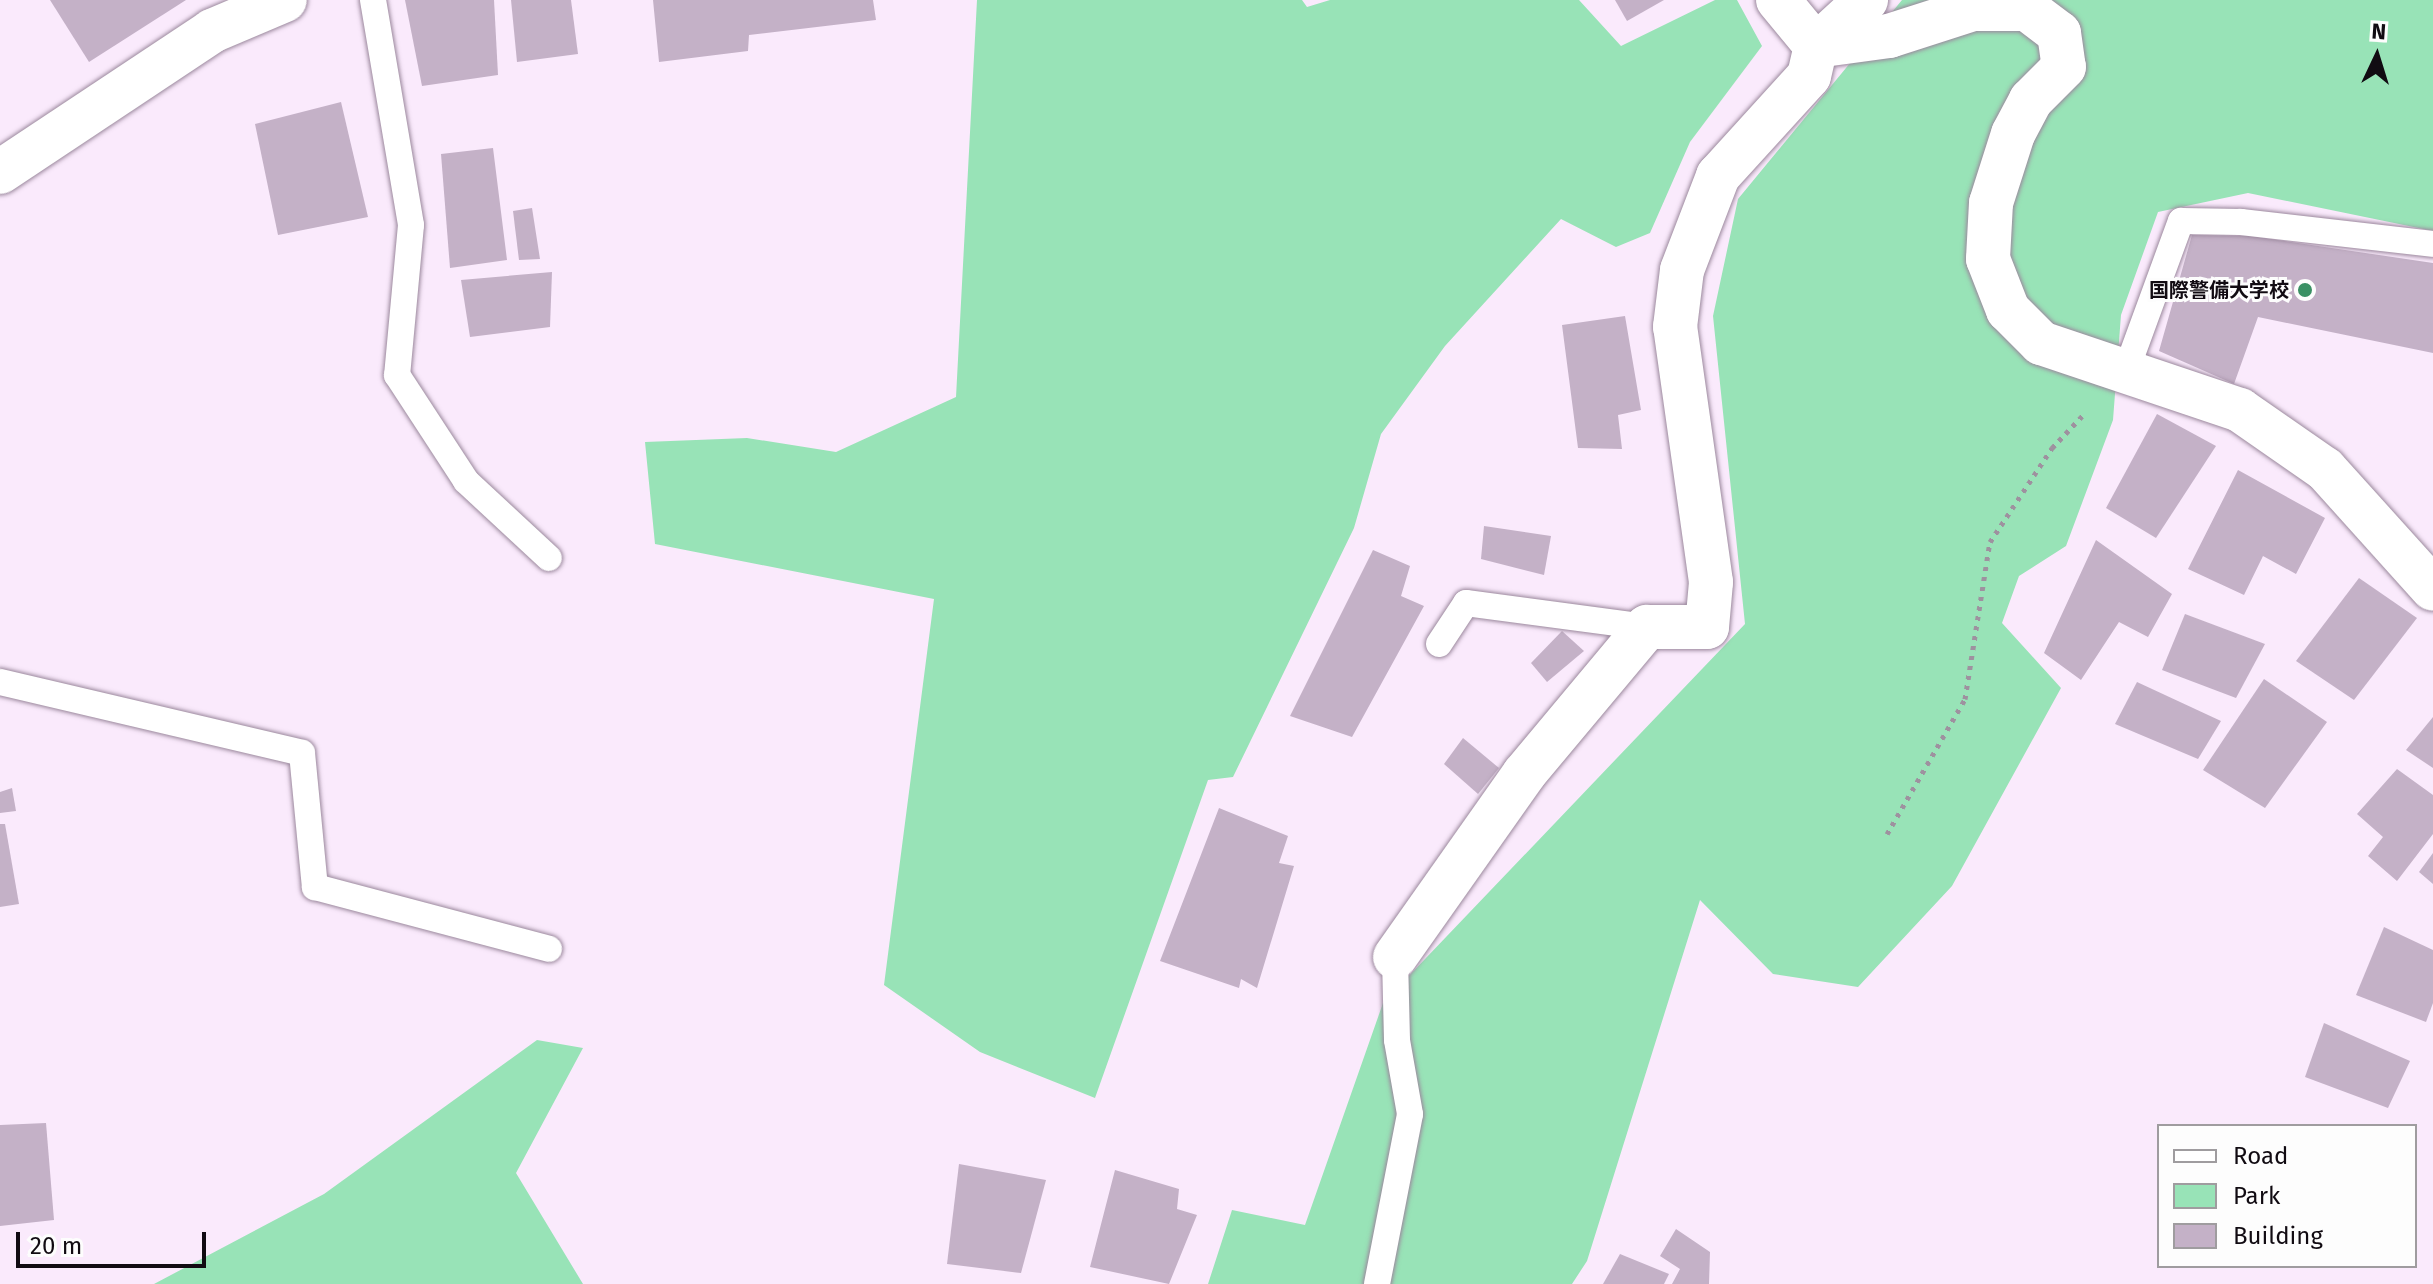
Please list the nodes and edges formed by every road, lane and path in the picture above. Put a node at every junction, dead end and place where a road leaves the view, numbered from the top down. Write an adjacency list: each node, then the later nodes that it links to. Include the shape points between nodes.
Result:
1 (285, 0): 6 (street, via 212,31)
2 (373, 0): 9 (lane, via 411,225 397,375 466,481)
3 (1778, 0): 5 (street)
4 (1866, 0): 5 (street)
5 (1816, 46): 8 (street, via 1889,36 1973,9 2027,9 2059,33 2064,67 2031,100 2013,134 1991,203 1988,259 2008,310 2041,343); 11 (street, via 1809,76 1718,176 1682,270 1675,327 1711,582 1707,627)
6 (0, 172)
7 (2433, 244): 8 (lane, via 2241,222 2181,221)
8 (2126, 371): 10 (street, via 2240,410 2325,469); 14 (path, via 2052,448 1990,542 1965,699)
9 (549, 558)
10 (2433, 589)
11 (1647, 627): 12 (lane, via 1466,603); 16 (street, via 1524,774)
12 (1439, 644)
13 (0, 682): 15 (lane, via 302,753 315,887)
14 (1887, 834)
15 (549, 949)
16 (1395, 957): 17 (lane, via 1397,1040 1410,1114)
17 (1377, 1284)

